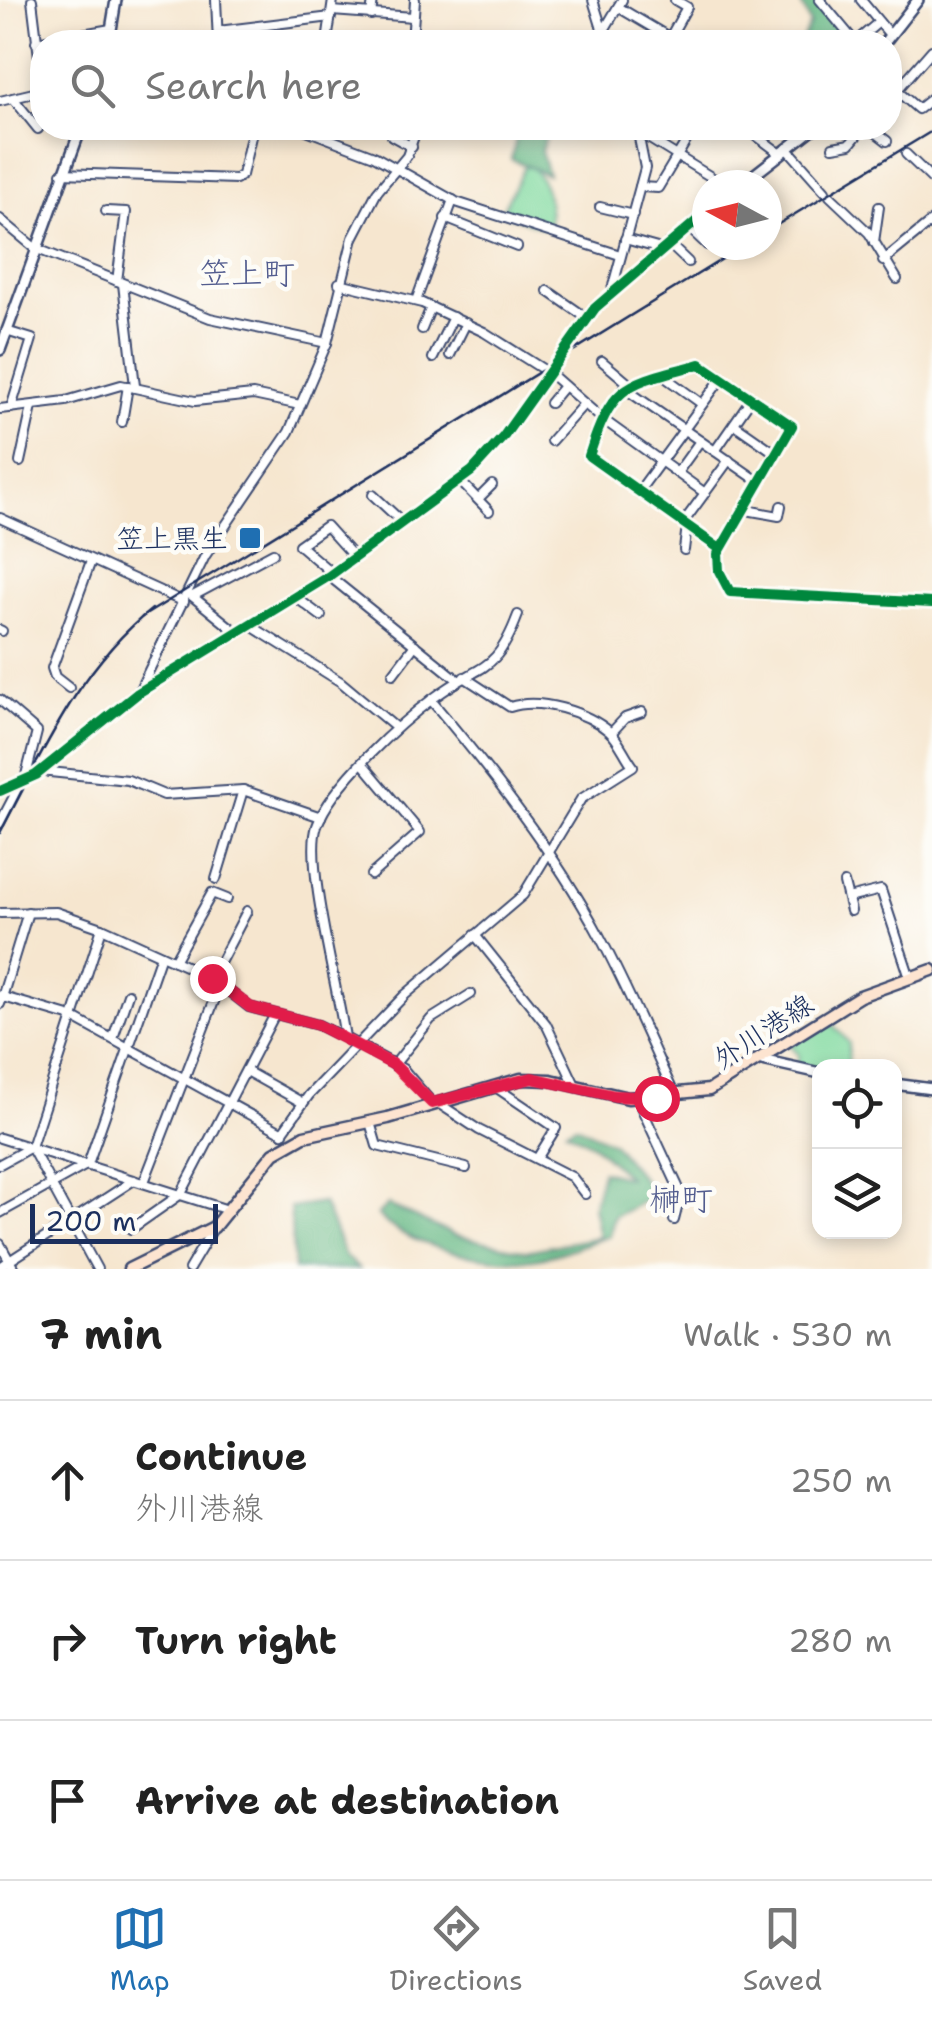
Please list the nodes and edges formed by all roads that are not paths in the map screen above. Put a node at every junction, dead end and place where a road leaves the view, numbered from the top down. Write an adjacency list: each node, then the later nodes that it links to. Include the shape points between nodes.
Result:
1 (32, 0): 19 (street)
2 (116, 0): 18 (street)
3 (216, 0): 21 (street)
4 (333, 0): 14 (street)
5 (372, 0): 15 (street)
6 (414, 0): 16 (street)
7 (593, 0): 25 (street)
8 (675, 0): 28 (street, via 687,7)
9 (820, 0): 29 (street)
10 (861, 0): 17 (street)
11 (918, 0): 13 (street)
12 (620, 4): 26 (street); 27 (street)
13 (903, 5): 32 (street)
14 (331, 14): 15 (street); 22 (street); 23 (street)
15 (371, 15): 16 (street)
16 (413, 17): 24 (street)
17 (878, 22): 30 (street); 31 (street)
18 (111, 29): 20 (street)
19 (35, 30)
20 (105, 30)
21 (218, 30)
22 (225, 30)
23 (329, 30)
24 (412, 30)
25 (603, 30)
26 (610, 30)
27 (656, 30)
28 (676, 30)
29 (845, 30)
30 (869, 30)
31 (883, 30)
32 (892, 30)
33 (930, 56): 34 (street)
34 (902, 85)
35 (30, 93): 36 (street)
36 (14, 98): 39 (street); 40 (street)
37 (932, 98): 38 (street, via 918,109)
38 (902, 99)
39 (0, 101)
40 (30, 119)
41 (76, 140): 63 (street)
42 (250, 140): 63 (street, via 236,180)
43 (335, 140): 53 (street)
44 (399, 140): 55 (street)
45 (414, 140): 55 (street)
46 (640, 140): 65 (street, via 645,168)
47 (655, 140): 58 (street)
48 (687, 140): 58 (street)
49 (766, 140): 57 (street)
50 (798, 140): 57 (street)
51 (854, 140): 56 (street)
52 (880, 140): 54 (street)
53 (340, 142): 60 (street)
54 (871, 145)
55 (412, 147): 60 (street)
56 (833, 147)
57 (784, 151): 62 (street); 78 (street)
58 (678, 154): 61 (street); 65 (street, via 658,188)
59 (906, 154): 64 (street)
60 (396, 168): 66 (street); 87 (street, via 362,216)
61 (702, 170)
62 (761, 170)
63 (62, 173): 80 (street)
64 (931, 176)
65 (640, 187): 70 (street)
66 (452, 200): 71 (street); 82 (street)
67 (600, 207): 70 (street)
68 (878, 207): 78 (street)
69 (106, 211): 86 (street, via 126,212)
70 (632, 215): 77 (street)
71 (445, 218): 81 (street); 90 (street)
72 (0, 219): 80 (street)
73 (932, 221): 83 (street)
74 (692, 224): 75 (street)
75 (688, 227): 76 (street); 79 (street)
76 (692, 231)
77 (625, 239): 79 (street); 82 (street)
78 (874, 243): 83 (street)
79 (664, 246): 84 (street); 89 (street)
80 (34, 248): 86 (street); 96 (street)
81 (517, 248)
82 (620, 255): 89 (street)
83 (883, 261): 85 (street)
84 (688, 262)
85 (897, 279)
86 (120, 283): 97 (street, via 210,318); 105 (street)
87 (339, 283): 90 (street); 97 (street)
88 (548, 291): 93 (street)
89 (610, 293): 93 (street)
90 (416, 302): 91 (street)
91 (431, 307): 92 (street); 95 (street)
92 (453, 317): 94 (street); 100 (street)
93 (587, 318): 102 (street)
94 (466, 323): 99 (street); 102 (street)
95 (422, 329)
96 (6, 331): 98 (street); 114 (street, via 32,339)
97 (328, 343): 112 (street)
98 (0, 350)
99 (450, 354)
100 (433, 358)
101 (602, 361): 107 (street)
102 (548, 374): 106 (street); 128 (street, via 488,456)
103 (662, 375): 104 (street, via 700,364); 107 (street); 111 (street)
104 (721, 379): 108 (street); 111 (street)
105 (132, 386): 112 (street, via 194,402 253,395); 113 (street); 117 (street)
106 (564, 386): 109 (street); 110 (street)
107 (626, 386): 116 (street); 119 (street)
108 (751, 399): 118 (street); 123 (street, via 792,426)
109 (550, 403)
110 (584, 404): 116 (street); 121 (street)
111 (702, 404): 119 (street)
112 (300, 405): 148 (street)
113 (32, 407): 114 (street); 126 (street)
114 (10, 408): 115 (street)
115 (0, 409)
116 (601, 418): 125 (street); 131 (street, via 589,456)
117 (122, 422)
118 (734, 424): 122 (street); 123 (street)
119 (684, 429): 120 (street); 125 (street)
120 (700, 440): 122 (street); 127 (street)
121 (552, 441)
122 (715, 451): 124 (street)
123 (777, 454): 129 (street)
124 (729, 460): 129 (street); 132 (street)
125 (661, 461): 127 (street); 131 (street)
126 (20, 462)
127 (677, 473): 132 (street)
128 (458, 480): 134 (street); 139 (street)
129 (761, 483): 136 (street)
130 (492, 485): 134 (street)
131 (639, 492): 140 (street)
132 (705, 493): 140 (street)
133 (373, 495): 139 (street)
134 (478, 500): 137 (street)
135 (781, 506): 136 (street, via 779,516)
136 (746, 510): 141 (street)
137 (490, 512)
138 (0, 518): 145 (street)
139 (400, 520): 144 (street)
140 (685, 524): 141 (street); 142 (street)
141 (720, 549): 149 (street, via 719,571 730,592)
142 (684, 550)
143 (274, 553): 148 (street)
144 (354, 556): 146 (street); 146 (street, via 326,526 308,534 298,544)
145 (91, 561): 148 (street); 157 (street, via 52,668)
146 (330, 575): 147 (street); 154 (street)
147 (294, 596): 151 (street); 152 (street)
148 (188, 597): 153 (street); 158 (street)
149 (932, 603)
150 (518, 614): 156 (street, via 494,663)
151 (321, 616)
152 (246, 623): 153 (street); 162 (street, via 341,682)
153 (235, 632): 158 (street)
154 (415, 645): 155 (street); 156 (street)
155 (393, 674)
156 (461, 678): 160 (street); 163 (street, via 510,707 561,708)
157 (69, 688)
158 (138, 693): 165 (street)
159 (0, 700): 166 (street, via 37,732)
160 (431, 700): 162 (street); 171 (street)
161 (642, 712): 163 (street)
162 (395, 728): 164 (street)
163 (611, 733): 171 (street, via 633,766 581,799)
164 (363, 764): 169 (street); 172 (street, via 420,832)
165 (40, 771): 166 (street); 167 (street, via 128,780 164,795)
166 (24, 779): 168 (street); 170 (street)
167 (243, 790): 169 (street); 173 (street)
168 (0, 791)
169 (321, 817): 195 (street, via 314,856)
170 (0, 824)
171 (547, 854): 182 (street, via 523,895); 207 (street, via 600,936)
172 (372, 876)
173 (216, 880)
174 (844, 882): 175 (street)
175 (848, 898): 178 (street); 187 (street, via 881,890)
176 (227, 900): 184 (street, via 212,894)
177 (248, 911): 186 (street)
178 (852, 911)
179 (28, 912): 180 (street); 181 (street, via 56,912); 191 (street)
180 (0, 913)
181 (102, 928): 183 (street); 193 (street)
182 (474, 935): 196 (street); 203 (street, via 546,1024)
183 (161, 954): 184 (street); 197 (street)
184 (174, 960): 186 (street)
185 (932, 970): 187 (main road, 外川港線)
186 (212, 978): 188 (street)
187 (910, 978): 198 (main road, 外川港線, via 860,996)
188 (220, 986): 192 (street, via 250,1007); 202 (street)
189 (128, 994): 194 (street)
190 (471, 994): 199 (street, via 432,1019)
191 (1, 999): 193 (street)
192 (275, 1014): 195 (street); 200 (street)
193 (72, 1017): 194 (street); 215 (street)
194 (113, 1038): 197 (street)
195 (346, 1038): 196 (street)
196 (356, 1044): 199 (street); 210 (street)
197 (128, 1046): 202 (street); 218 (street)
198 (762, 1060): 201 (street); 207 (main road, 外川港線, via 721,1086)
199 (394, 1065): 211 (street)
200 (246, 1070): 209 (street); 210 (street)
201 (812, 1071)
202 (183, 1078): 209 (street); 220 (street)
203 (575, 1085): 205 (main road, 外川港線, via 532,1078); 208 (main road, 外川港線)
204 (902, 1085): 206 (street)
205 (494, 1086): 211 (main road, 外川港線); 216 (street, via 556,1128)
206 (932, 1089)
207 (674, 1096): 208 (main road, 外川港線)
208 (641, 1098): 226 (street, via 681,1194)
209 (228, 1103): 214 (street); 222 (street)
210 (303, 1103): 214 (street)
211 (434, 1103): 212 (main road, 外川港線); 216 (street)
212 (370, 1122): 214 (main road, 外川港線); 219 (street, via 377,1146)
213 (0, 1138): 215 (street)
214 (285, 1138): 224 (main road, 外川港線)
215 (32, 1147): 217 (street); 218 (street); 221 (street)
216 (538, 1156): 223 (street)
217 (0, 1164)
218 (88, 1164): 220 (street); 221 (street)
219 (466, 1168)
220 (139, 1181): 222 (street); 227 (street)
221 (52, 1185): 225 (street); 227 (street)
222 (180, 1194): 224 (street); 228 (street)
223 (585, 1194)
224 (228, 1210): 229 (main road, 外川港線)
225 (0, 1213)
226 (674, 1220)
227 (71, 1222): 231 (street); 233 (street)
228 (131, 1228)
229 (214, 1228): 234 (main road, 外川港線); 235 (street)
230 (0, 1244): 231 (street)
231 (12, 1265): 232 (street)
232 (0, 1267)
233 (97, 1269)
234 (130, 1269)
235 (190, 1269)

